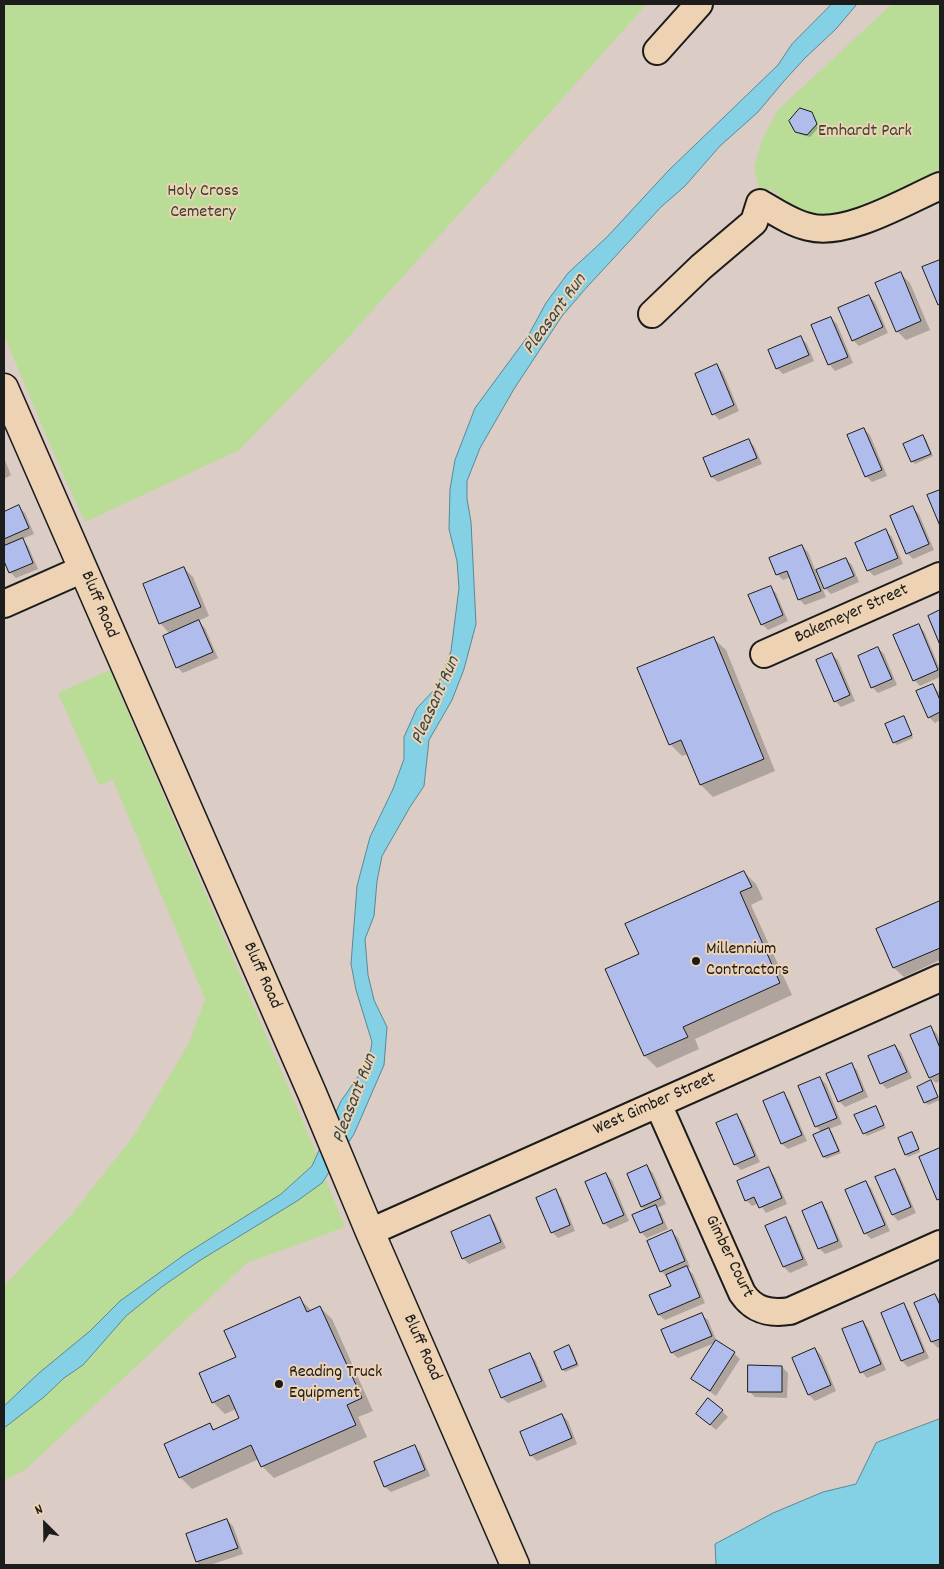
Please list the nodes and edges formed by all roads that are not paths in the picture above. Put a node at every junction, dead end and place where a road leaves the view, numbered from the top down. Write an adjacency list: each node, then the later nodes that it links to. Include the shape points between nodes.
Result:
1 (699, 4): 2 (street)
2 (657, 51)
3 (940, 186): 4 (street, via 839,228 811,228 760,203 754,222)
4 (652, 314)
5 (4, 388): 6 (main road, Bluff Road)
6 (83, 569): 8 (street); 12 (main road, Bluff Road)
7 (940, 576): 9 (street, Bakemeyer Street)
8 (4, 604)
9 (764, 654)
10 (940, 978): 11 (street, West Gimber Street)
11 (658, 1104): 12 (street, West Gimber Street); 13 (street, Gimber Court, via 742,1293 755,1307 766,1312 790,1311)
12 (370, 1232): 14 (main road, Bluff Road)
13 (940, 1244)
14 (515, 1565)

